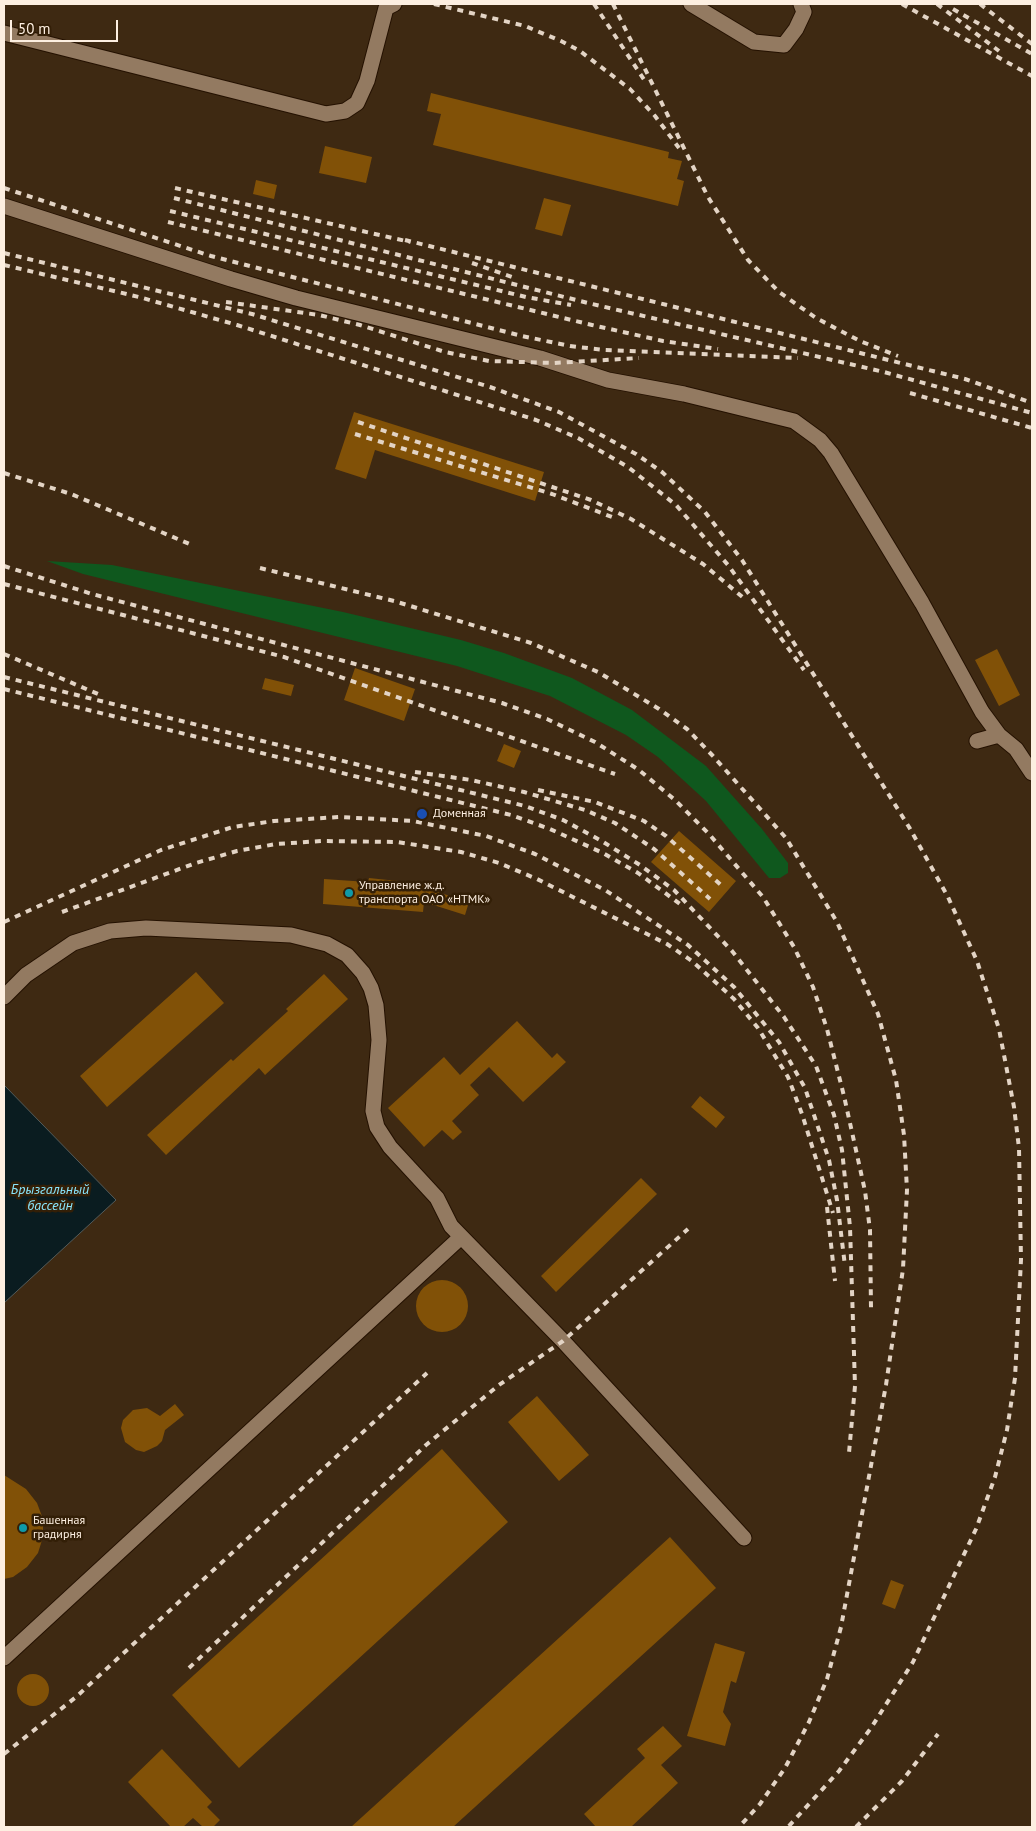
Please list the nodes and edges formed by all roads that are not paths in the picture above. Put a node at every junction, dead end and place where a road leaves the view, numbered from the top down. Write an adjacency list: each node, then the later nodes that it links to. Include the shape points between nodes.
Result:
1 (394, 4): 4 (lane, via 386,8 367,81 356,103 345,111 326,114)
2 (691, 4): 3 (lane, via 754,42 784,46 804,12)
3 (801, 4)
4 (4, 33)
5 (4, 206): 6 (lane, via 172,258 231,280 540,358 608,380 684,394 794,421 820,440 831,453 922,603 982,712)
6 (999, 735): 7 (lane); 8 (lane, via 1016,749)
7 (977, 741)
8 (1032, 773)
9 (4, 997): 10 (lane, via 26,975 73,943 110,931 146,928 278,934 315,940 338,949 363,973 376,1005 379,1040 373,1111 377,1128 390,1148 437,1198 443,1214)
10 (461, 1237): 11 (lane, via 563,1340); 12 (lane)
11 (744, 1538)
12 (4, 1658)

